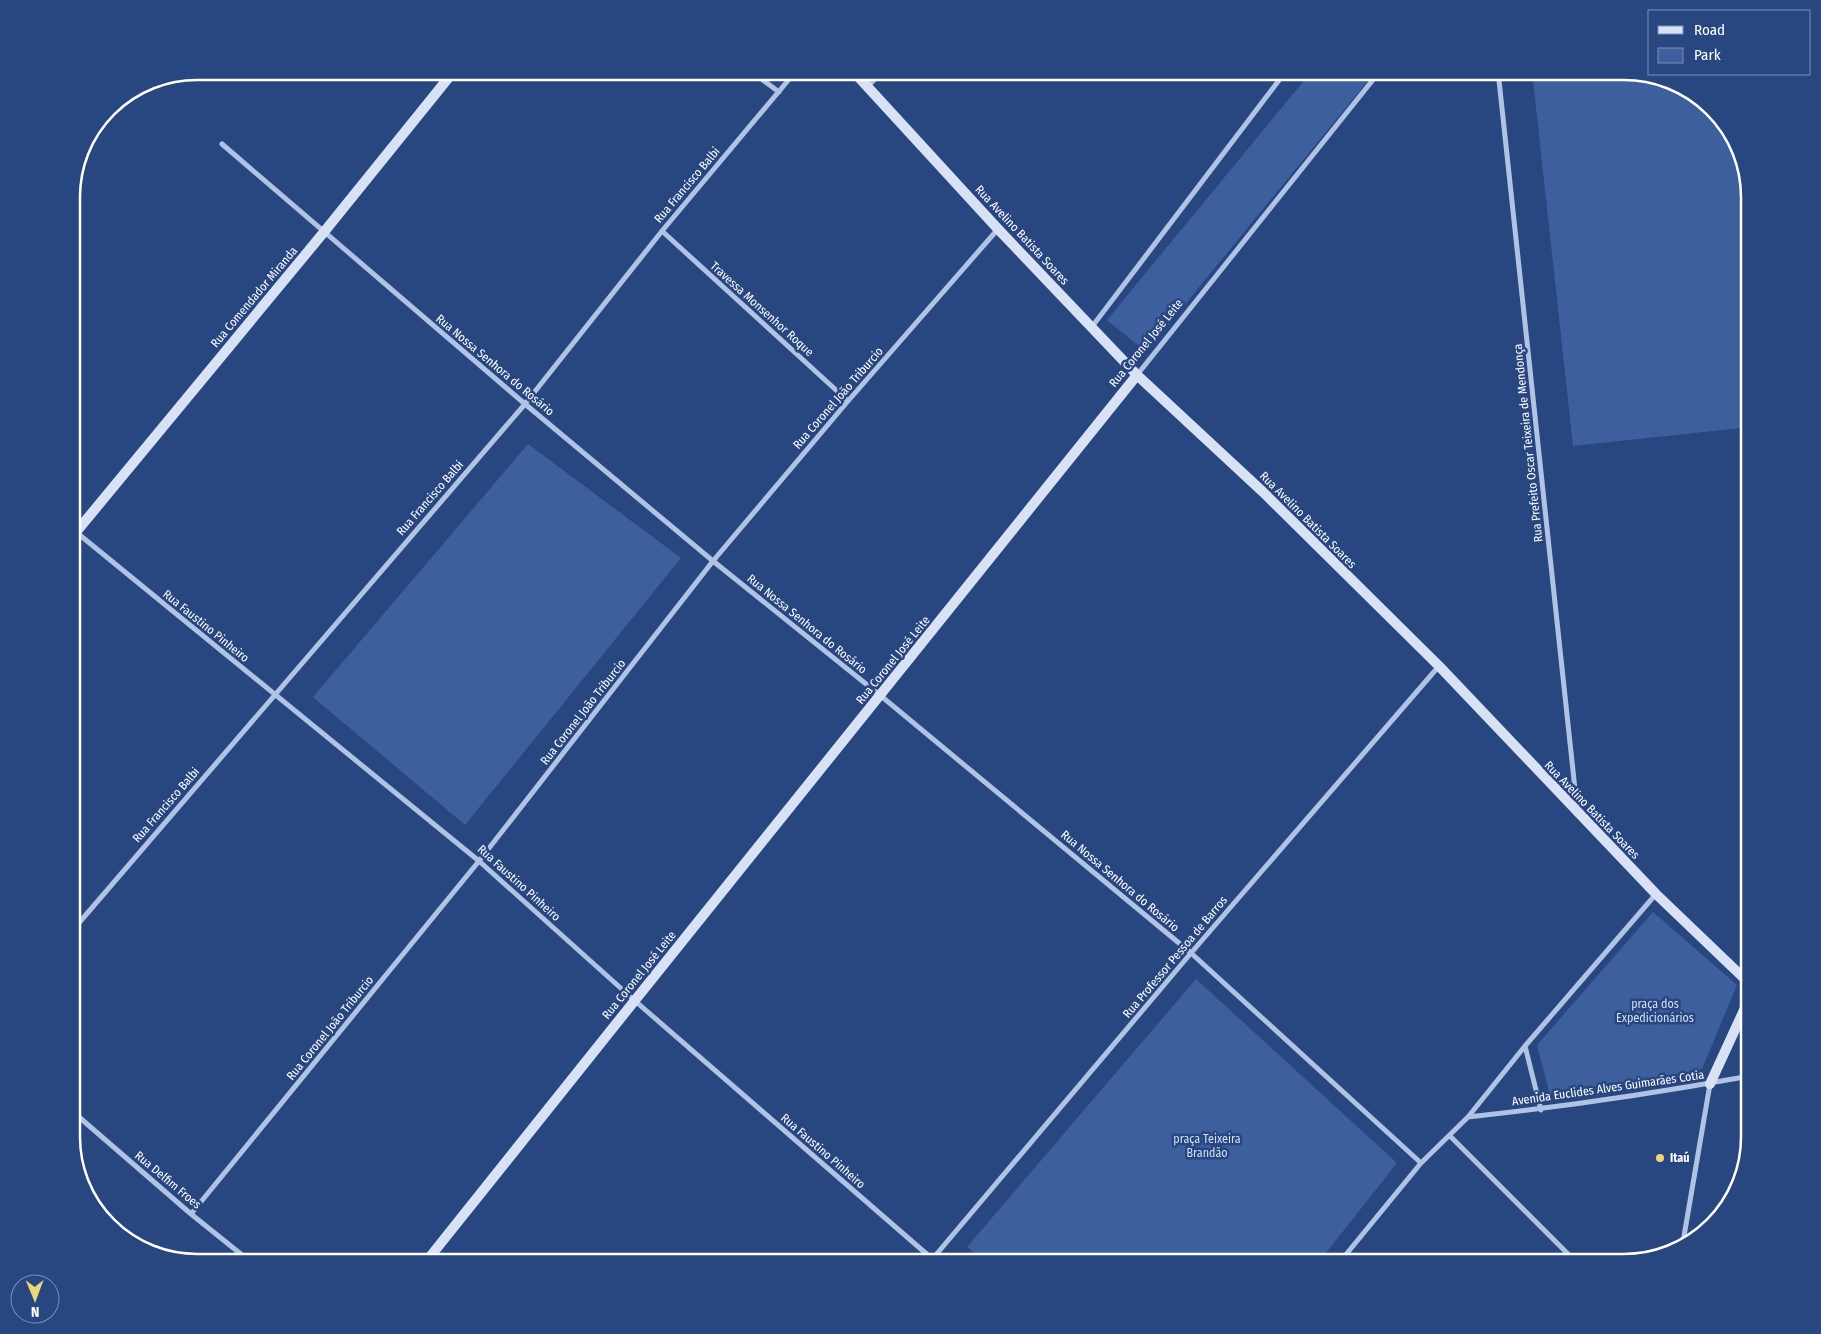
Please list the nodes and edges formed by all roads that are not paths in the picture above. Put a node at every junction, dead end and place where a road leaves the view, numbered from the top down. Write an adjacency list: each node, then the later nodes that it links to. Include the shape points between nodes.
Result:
1 (447, 80): 14 (street, Rua Comendador Miranda)
2 (763, 80): 10 (street)
3 (789, 80): 10 (street, Rua Francisco Balbi)
4 (861, 80): 9 (street, Rua Avelino Batista Soares)
5 (874, 80): 9 (street)
6 (1279, 80): 15 (street)
7 (1373, 80): 16 (street, Rua Coronel José Leite)
8 (1499, 80): 25 (street, Rua Prefeito Oscar Teixeira de Mendonça)
9 (867, 87): 12 (street, Rua Avelino Batista Soares)
10 (779, 92): 13 (street, Rua Francisco Balbi)
11 (222, 144): 14 (street, Rua Nossa Senhora do Rosário)
12 (998, 229): 15 (street, Rua Avelino Batista Soares); 17 (street, Rua Coronel João Triburcio)
13 (662, 231): 17 (street, Travessa Monsenhor Roque); 18 (street, Rua Francisco Balbi)
14 (324, 232): 18 (street, Rua Nossa Senhora do Rosário); 19 (street, Rua Comendador Miranda)
15 (1091, 328): 16 (street, Rua Avelino Batista Soares)
16 (1136, 375): 22 (street, Rua Avelino Batista Soares, via 1263,492); 24 (street, Rua Coronel José Leite)
17 (848, 401): 21 (street, Rua Coronel João Triburcio)
18 (524, 404): 21 (street, Rua Nossa Senhora do Rosário); 23 (street, Rua Francisco Balbi)
19 (80, 528)
20 (80, 540): 23 (street, Rua Faustino Pinheiro)
21 (713, 561): 24 (street, Rua Nossa Senhora do Rosário); 26 (street, Rua Coronel João Triburcio)
22 (1438, 666): 25 (street, Rua Avelino Batista Soares); 29 (street, Rua Professor Pessoa de Barros)
23 (274, 694): 26 (street, Rua Faustino Pinheiro); 28 (street, Rua Francisco Balbi)
24 (881, 696): 29 (street, Rua Nossa Senhora do Rosário); 31 (street, Rua Coronel José Leite)
25 (1577, 813): 27 (street, Rua Avelino Batista Soares)
26 (479, 861): 31 (street, Rua Faustino Pinheiro); 41 (street, Rua Coronel João Triburcio)
27 (1656, 894): 30 (street, Rua Avelino Batista Soares); 33 (street)
28 (80, 922)
29 (1191, 954): 40 (street, Rua Nossa Senhora do Rosário); 46 (street, Rua Professor Pessoa de Barros)
30 (1741, 975)
31 (634, 1000): 44 (street, Rua Coronel José Leite); 45 (street, Rua Faustino Pinheiro)
32 (1741, 1017): 35 (street)
33 (1525, 1046): 36 (street); 37 (street)
34 (1741, 1078): 35 (street, Avenida Euclides Alves Guimarães Cotia)
35 (1710, 1084): 36 (street, Avenida Euclides Alves Guimarães Cotia); 42 (street)
36 (1541, 1110): 37 (street, Avenida Euclides Alves Guimarães Cotia)
37 (1468, 1117): 39 (street)
38 (80, 1118): 41 (street, Rua Delfim Froes)
39 (1450, 1136): 40 (street); 48 (street)
40 (1421, 1163): 47 (street)
41 (191, 1214): 43 (street, Rua Delfim Froes)
42 (1684, 1237)
43 (241, 1254)
44 (432, 1254)
45 (924, 1254)
46 (940, 1254)
47 (1346, 1254)
48 (1567, 1254)

